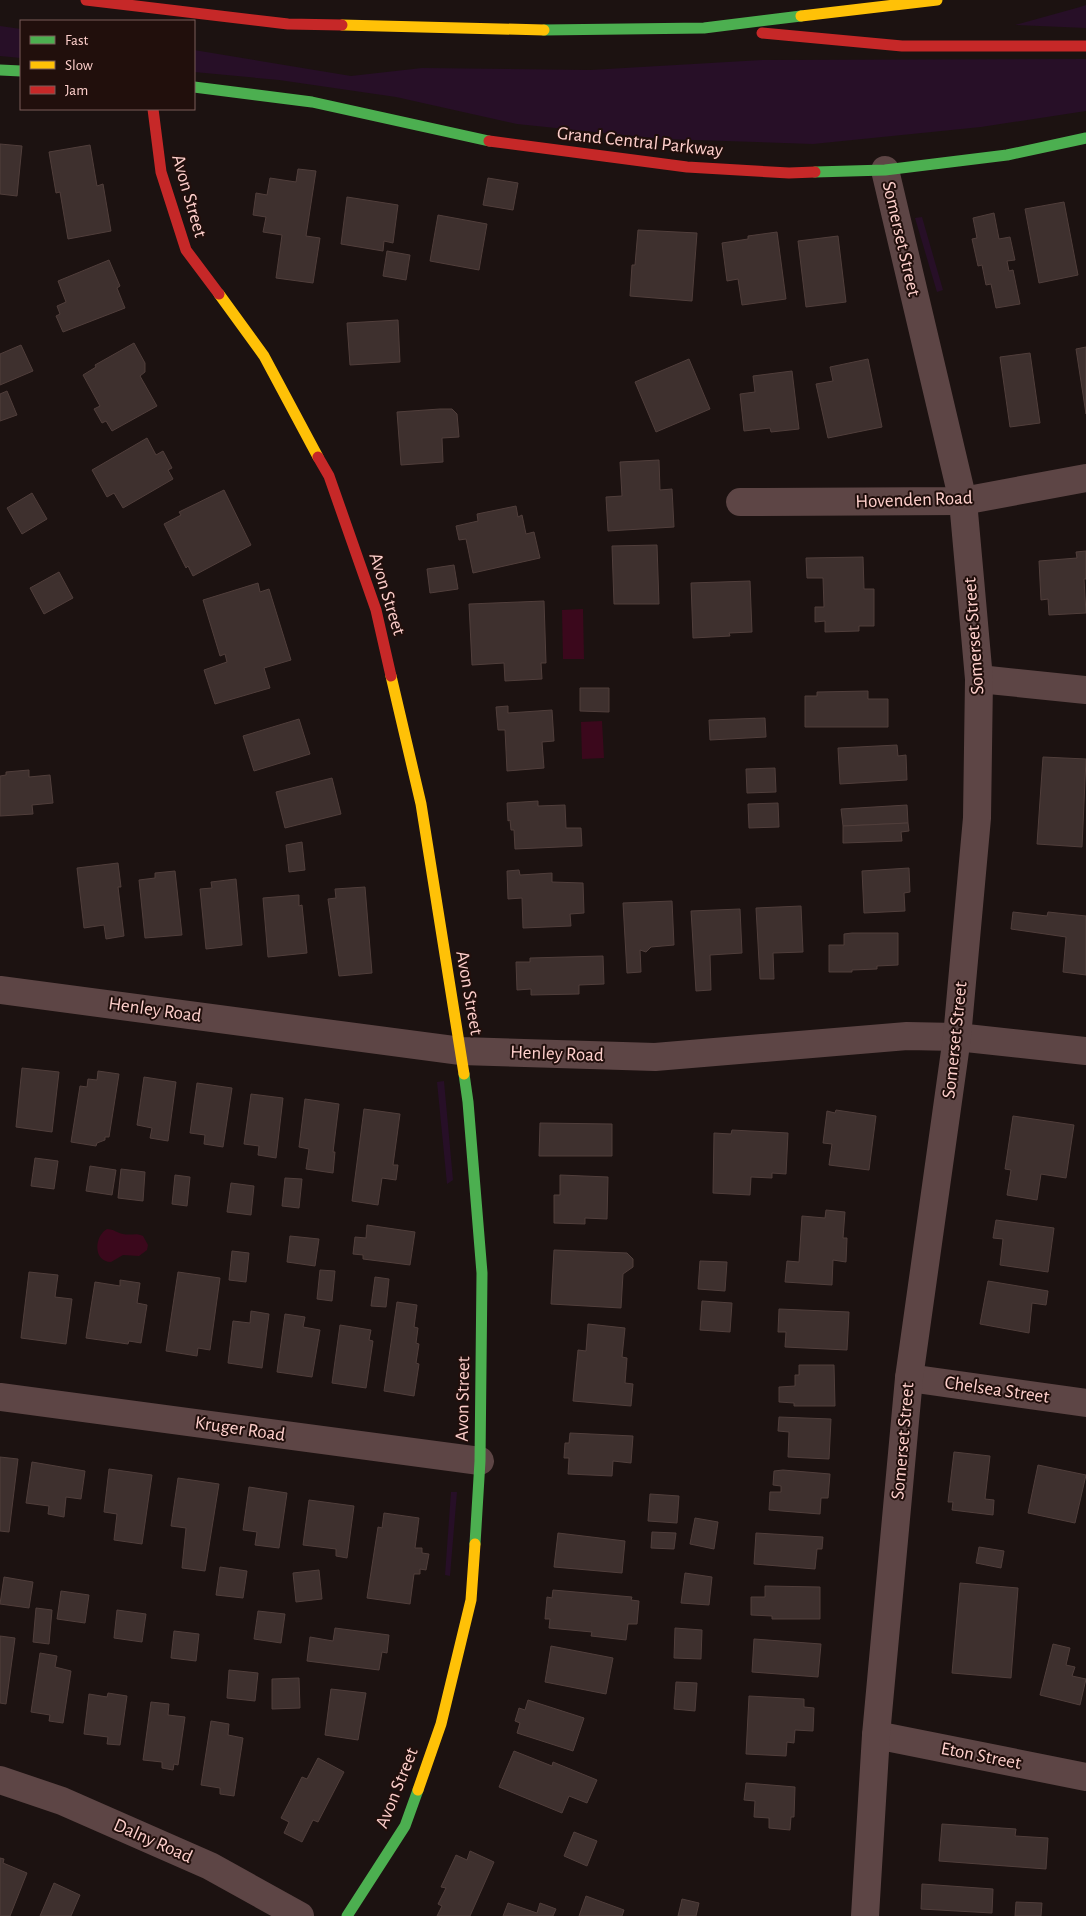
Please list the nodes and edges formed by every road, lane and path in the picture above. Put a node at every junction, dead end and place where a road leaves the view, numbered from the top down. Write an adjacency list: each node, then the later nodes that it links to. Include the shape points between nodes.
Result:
1 (86, 0): 3 (main road, via 288,24 511,30)
2 (937, 0): 3 (main road)
3 (704, 28): 4 (main road, via 902,46)
4 (1086, 46)
5 (0, 70): 6 (main road)
6 (20, 72)
7 (195, 86): 10 (main road, Grand Central Parkway, via 312,102 497,143 687,167 789,173)
8 (153, 110): 18 (main road, Avon Street, via 161,172 186,250 264,356 329,476 376,610 421,804)
9 (1086, 138): 10 (main road, Grand Central Parkway, via 1007,155)
10 (885, 170): 12 (street, Somerset Street)
11 (1086, 478): 12 (street, Hovenden Road)
12 (964, 501): 13 (street, Hovenden Road); 14 (street, Somerset Street)
13 (740, 502)
14 (979, 679): 15 (street); 17 (street, Somerset Street, via 977,818)
15 (1086, 690)
16 (0, 990): 18 (street, Henley Road)
17 (957, 1037): 18 (street, Henley Road, via 907,1036 655,1057); 19 (street, Henley Road); 20 (street, Somerset Street)
18 (461, 1051): 23 (main road, Avon Street, via 482,1274)
19 (1086, 1051)
20 (909, 1378): 22 (street, Chelsea Street); 24 (street, Somerset Street)
21 (0, 1397): 23 (street, Kruger Road)
22 (1086, 1403)
23 (480, 1461): 28 (main road, Avon Street, via 471,1600 441,1724 405,1826)
24 (876, 1735): 25 (street, Eton Street); 29 (street, Somerset Street)
25 (1086, 1777)
26 (0, 1780): 27 (street, Dalny Road, via 62,1801 210,1866)
27 (300, 1916)
28 (347, 1916)
29 (865, 1916)

